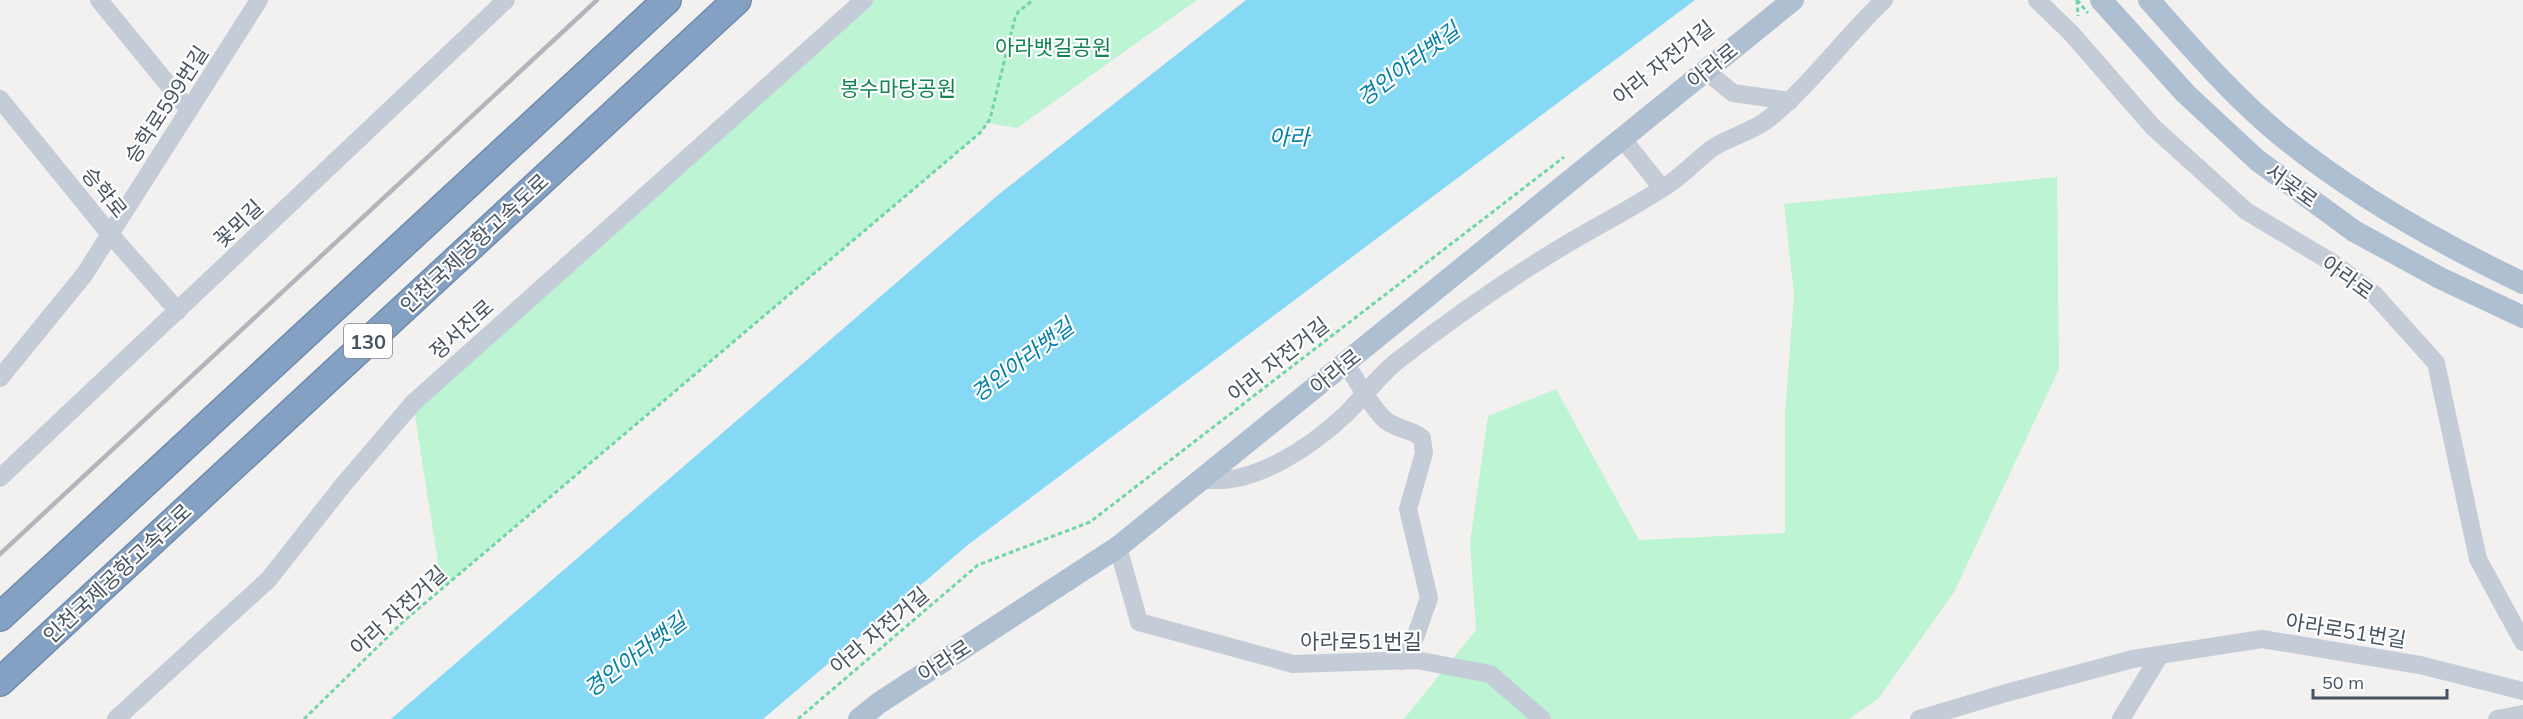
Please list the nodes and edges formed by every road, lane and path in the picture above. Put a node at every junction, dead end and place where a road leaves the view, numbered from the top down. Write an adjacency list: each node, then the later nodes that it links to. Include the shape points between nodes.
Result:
1 (99, 0): 18 (street)
2 (259, 0): 18 (street, 승학로599번길)
3 (506, 0): 24 (street, 꽃뫼길)
4 (667, 0): 32 (highway, 130)
5 (737, 0): 36 (highway, 인천국제공항고속도로 / 130)
6 (864, 0): 39 (street, 정서진로, via 413,403 269,579)
7 (1033, 0): 40 (path, 아라 자전거길, via 1015,18 990,119 981,132 405,620)
8 (1793, 0): 15 (main road, 아라로)
9 (1884, 0): 17 (street)
10 (2037, 0): 33 (street, 아라로, via 2153,127 2246,211 2332,263 2375,295 2436,363 2478,559)
11 (2077, 0): 13 (path, bridge); 14 (path)
12 (2149, 0): 23 (main road, 서곶로, via 2211,70 2279,134 2373,202 2455,250)
13 (2097, 5): 25 (main road, 서곶로, via 2257,160 2354,231)
14 (2079, 22)
15 (1706, 71): 17 (street, via 1733,93); 19 (main road, 아라로)
16 (0, 99): 22 (street, 승학로)
17 (1790, 101): 21 (street, via 1764,122 1713,148)
18 (189, 110): 22 (street, 승학로599번길)
19 (1622, 138): 21 (street); 26 (main road, 아라로)
20 (1566, 156): 41 (path, 아라 자전거길, via 1090,522 978,565)
21 (1662, 188): 28 (street, via 1551,253 1452,320 1394,364)
22 (109, 232): 24 (street, 승학로); 27 (street, 승학로599번길, via 84,275)
23 (2523, 283)
24 (178, 311): 29 (street, 꽃뫼길)
25 (2523, 317)
26 (1345, 363): 28 (street); 30 (main road, 아라로)
27 (0, 378)
28 (1366, 393): 30 (street, via 1304,448 1271,467 1218,482); 35 (street, via 1384,418 1399,430 1414,431 1422,438 1424,453 1408,509 1429,598)
29 (0, 478)
30 (1202, 479): 31 (main road, 아라로)
31 (1118, 547): 35 (street, 아라로51번길, via 1138,622 1293,664); 42 (main road, 아라로)
32 (0, 617)
33 (2523, 642)
34 (2160, 655): 37 (street, 아라로51번길, via 2262,639 2420,665); 44 (street, 아라로51번길, via 2133,659); 45 (street)
35 (1402, 661): 43 (street, 아라로51번길, via 1416,660 1490,674)
36 (0, 682)
37 (2523, 691)
38 (2523, 714): 46 (street)
39 (117, 719)
40 (304, 719)
41 (798, 719)
42 (859, 719)
43 (1542, 719)
44 (1919, 719)
45 (2121, 719)
46 (2497, 719)

